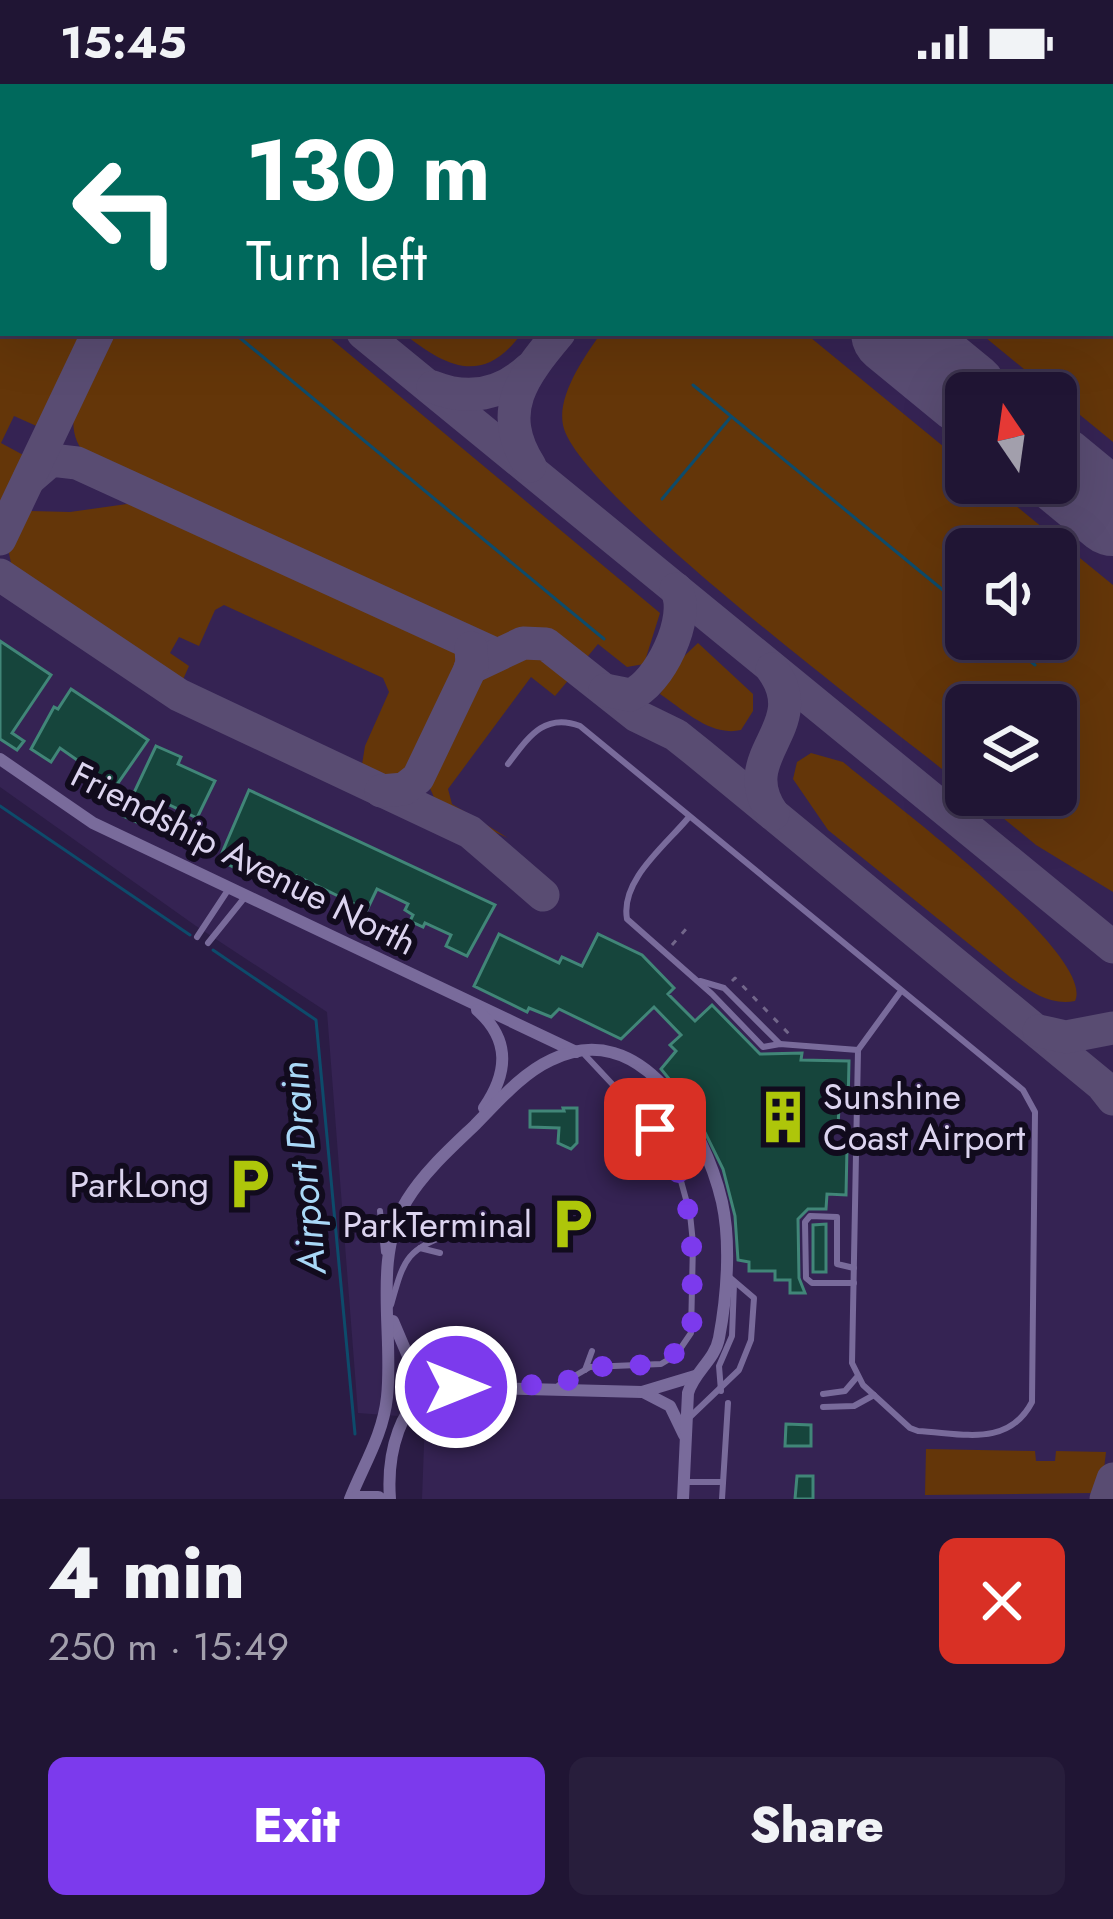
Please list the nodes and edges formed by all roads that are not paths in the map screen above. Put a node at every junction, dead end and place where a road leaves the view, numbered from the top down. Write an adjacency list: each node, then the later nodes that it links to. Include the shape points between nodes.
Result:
1 (0, 759): 4 (street, Friendship Avenue North, via 93,824)
2 (508, 764): 3 (lane, via 544,724 566,721)
3 (689, 817): 8 (lane, via 625,902 627,920); 9 (lane)
4 (229, 890): 5 (street, Friendship Avenue North); 6 (lane)
5 (245, 897): 7 (lane); 10 (street, Friendship Avenue North)
6 (197, 938)
7 (208, 943)
8 (695, 979): 11 (lane, via 724,988); 11 (lane, via 763,1047)
9 (901, 991): 12 (lane); 33 (lane, via 1023,1090 1035,1112 1032,1402 1001,1434 918,1431)
10 (466, 1003): 13 (street, Friendship Avenue North); 14 (street, Friendship Avenue North, via 494,1027 504,1057 494,1092)
11 (780, 1044): 12 (lane)
12 (858, 1050): 19 (lane)
13 (576, 1052): 14 (street, via 531,1072); 20 (street, Friendship Avenue North, via 640,1063 685,1114 722,1200); 25 (lane, via 599,1066 664,1141 685,1192 693,1243 686,1344 651,1366)
14 (468, 1132): 21 (street, via 406,1201 390,1241)
15 (380, 1211): 21 (lane)
16 (456, 1231): 17 (lane)
17 (417, 1249): 18 (lane); 23 (lane, via 400,1269)
18 (440, 1252)
19 (854, 1268): 22 (lane); 22 (lane, via 837,1264 837,1216 809,1216 806,1278)
20 (730, 1278): 26 (street, Friendship Avenue North, via 718,1341); 30 (lane, via 732,1336 719,1366); 30 (lane, via 754,1298 752,1329 739,1370)
21 (388, 1280): 23 (street)
22 (854, 1283): 27 (lane)
23 (389, 1309): 28 (street, via 410,1360); 39 (street, via 384,1419)
24 (592, 1351): 25 (lane)
25 (584, 1370): 29 (lane, via 562,1384)
26 (699, 1372): 31 (street); 36 (street, Friendship Avenue North, via 688,1393)
27 (857, 1377): 32 (lane, via 844,1391); 33 (lane)
28 (446, 1387): 29 (street); 41 (street, via 408,1409 389,1466)
29 (505, 1388): 31 (street)
30 (721, 1390): 36 (lane, via 692,1413)
31 (642, 1392): 36 (street, via 670,1406)
32 (823, 1394)
33 (874, 1395): 35 (lane, via 854,1406)
34 (728, 1403): 38 (lane)
35 (823, 1407)
36 (686, 1429): 37 (street, Friendship Avenue North)
37 (684, 1482): 38 (lane); 42 (street, Friendship Avenue North)
38 (723, 1482): 43 (lane)
39 (353, 1499): 40 (street)
40 (379, 1499)
41 (390, 1499)
42 (683, 1499)
43 (722, 1499)

